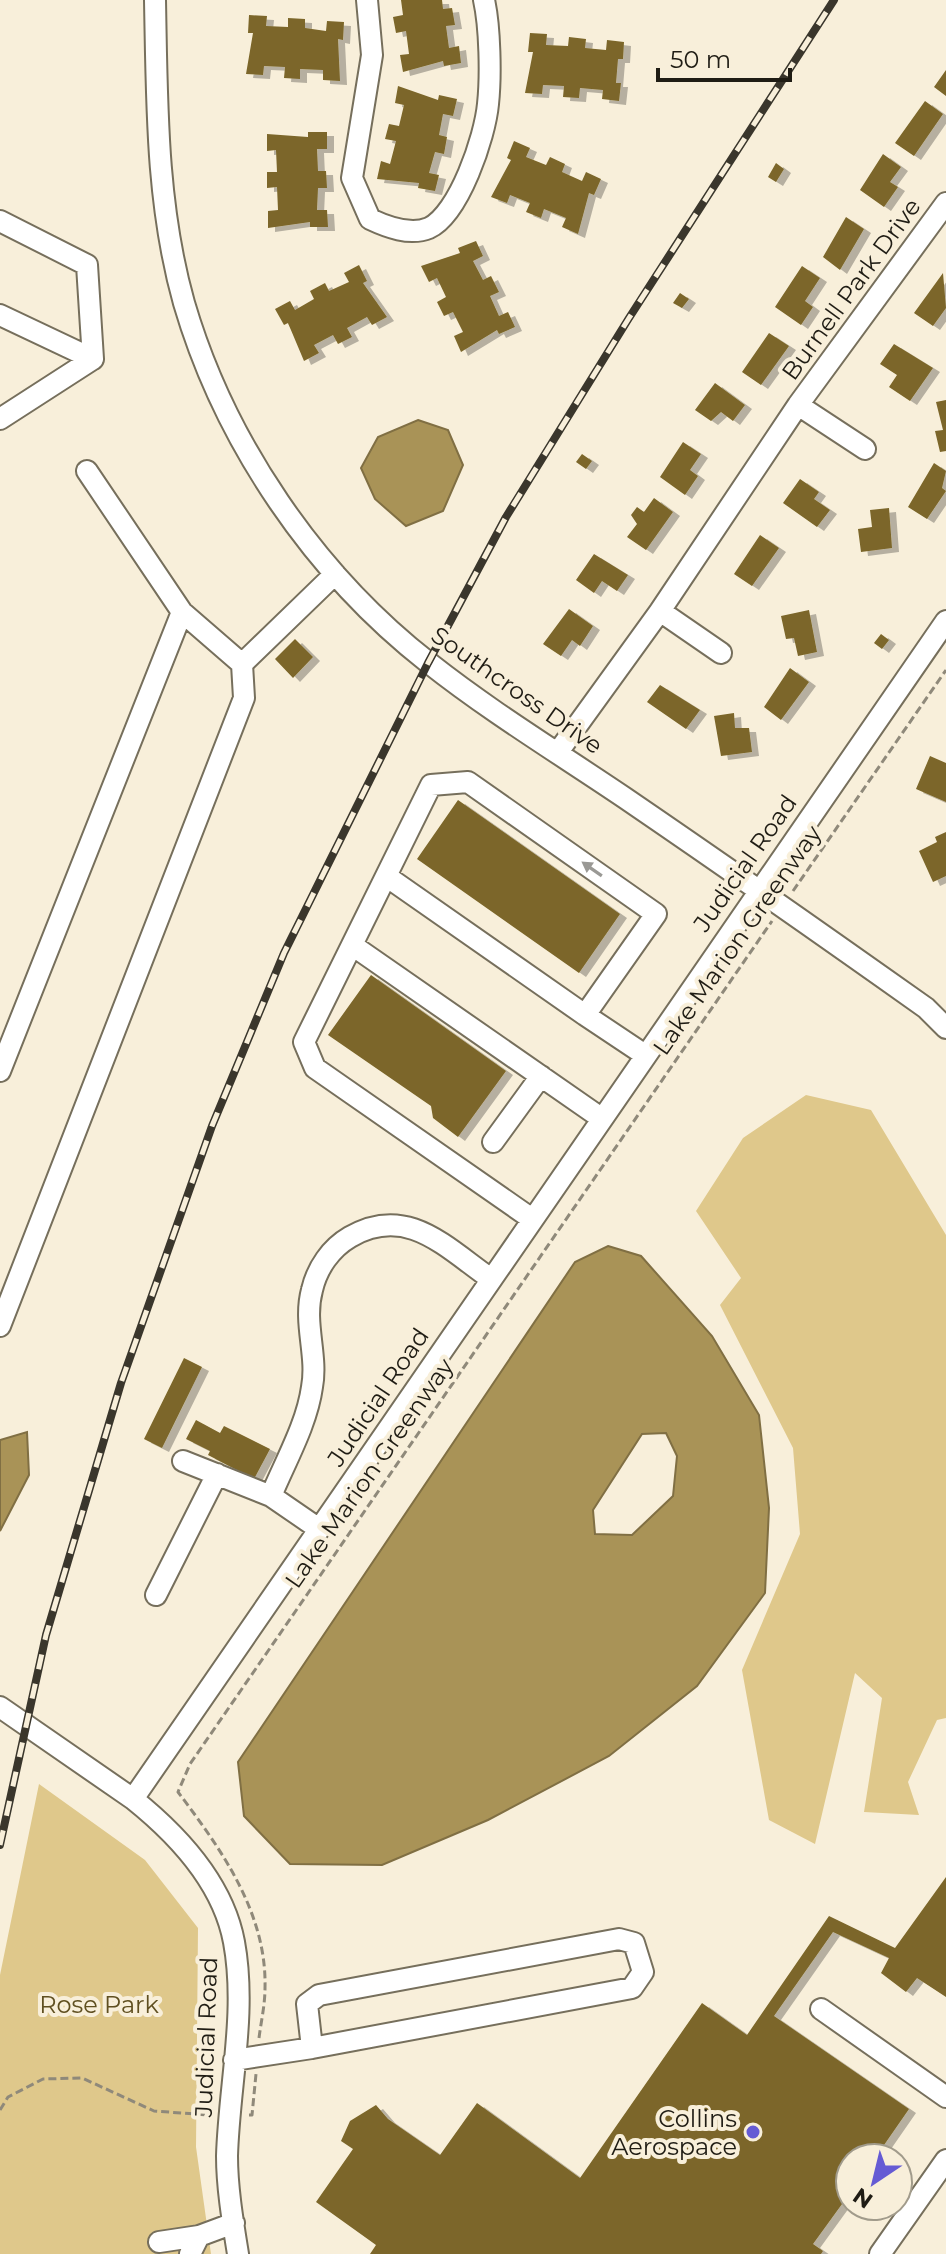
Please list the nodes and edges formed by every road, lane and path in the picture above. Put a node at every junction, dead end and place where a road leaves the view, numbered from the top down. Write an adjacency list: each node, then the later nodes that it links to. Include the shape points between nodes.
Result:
1 (155, 0): 12 (street, Southcross Drive, via 157,137 164,210 184,304 218,395 277,500)
2 (367, 0): 3 (street, via 372,55 352,178 370,219 393,230 426,230 446,217 473,163 488,105)
3 (484, 0)
4 (946, 203): 8 (street, Burnell Park Drive)
5 (0, 221): 7 (street, via 87,265)
6 (0, 315): 7 (street)
7 (93, 359): 9 (street)
8 (798, 405): 10 (street, Burnell Park Drive); 13 (street, Burnell Park Drive)
9 (0, 419)
10 (865, 449)
11 (87, 471): 14 (street)
12 (335, 574): 17 (street); 19 (street, Southcross Drive, via 428,663)
13 (660, 611): 16 (street); 19 (street, Burnell Park Drive)
14 (182, 612): 17 (street); 27 (street)
15 (946, 621): 21 (street, Judicial Road)
16 (721, 653)
17 (242, 664): 33 (street, via 244,698)
18 (946, 670): 22 (path, Lake Marion Greenway)
19 (558, 752): 21 (street, Southcross Drive)
20 (386, 876): 23 (street); 24 (street); 24 (street, one-way to 20, via 656,914 468,782 431,785)
21 (758, 890): 22 (street, Southcross Drive); 26 (street, Judicial Road)
22 (782, 906): 25 (street, Southcross Drive, via 926,1008); 43 (path, Lake Marion Greenway, via 190,1764 178,1792 222,1850 254,1916 265,1986)
23 (352, 945): 28 (street); 31 (street, via 304,1042 315,1068)
24 (585, 1015): 26 (street)
25 (946, 1028)
26 (645, 1055): 29 (street, Judicial Road)
27 (0, 1071)
28 (541, 1076): 29 (street); 30 (street)
29 (601, 1118): 31 (street, Judicial Road)
30 (493, 1142)
31 (532, 1219): 32 (street, Judicial Road)
32 (491, 1279): 36 (street, via 401,1224 364,1229 330,1254 319,1270 310,1303 310,1400); 37 (street, Judicial Road)
33 (0, 1326)
34 (183, 1461): 35 (street)
35 (217, 1474): 36 (street); 38 (street)
36 (271, 1496): 37 (street)
37 (319, 1529): 40 (street, Judicial Road)
38 (156, 1595)
39 (0, 1707): 40 (street)
40 (133, 1799): 44 (street, Judicial Road, via 180,1840 212,1886 234,1940)
41 (821, 2009): 45 (street)
42 (312, 2048): 42 (street, via 632,1988 643,1972 637,1948 619,1939 319,1995 305,2013); 43 (street)
43 (257, 2058): 44 (street); 47 (path, Lake Marion Greenway, via 252,2115)
44 (234, 2060): 47 (street, Judicial Road)
45 (946, 2097)
46 (0, 2110): 47 (path, via 8,2097 43,2079 82,2078 154,2111)
47 (230, 2115): 49 (street, Judicial Road, via 227,2159)
48 (946, 2160): 53 (street)
49 (234, 2223): 51 (street); 52 (street, Judicial Road)
50 (159, 2242): 51 (street)
51 (194, 2245)
52 (238, 2254)
53 (880, 2254)

